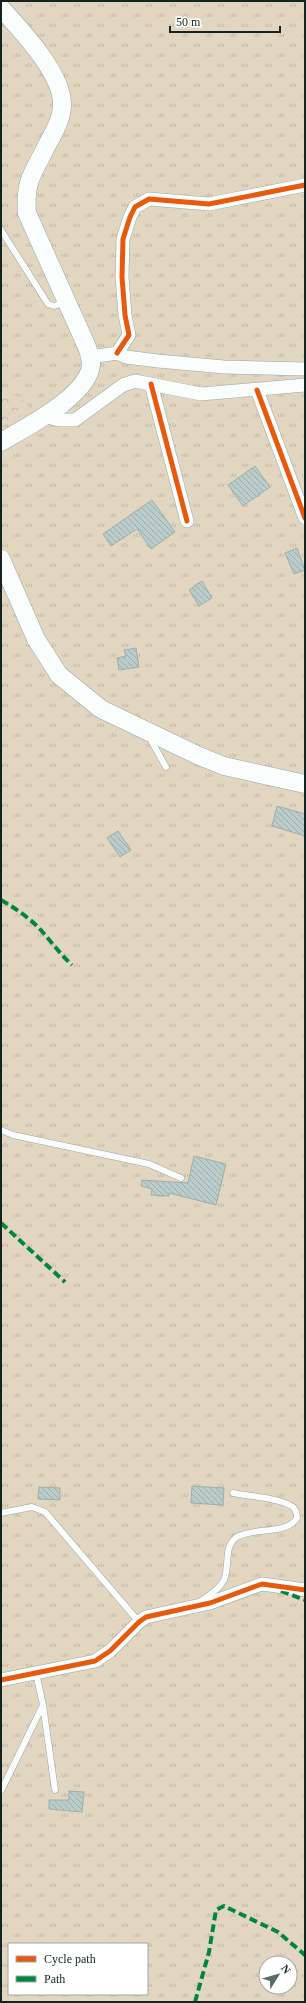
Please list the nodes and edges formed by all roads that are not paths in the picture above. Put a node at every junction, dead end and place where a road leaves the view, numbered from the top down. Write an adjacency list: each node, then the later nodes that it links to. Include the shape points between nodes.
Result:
1 (1, 8): 4 (main road, via 55,76 60,91 60,120 29,180 26,196 27,213)
2 (305, 185): 5 (street, via 209,204 149,199 135,207 123,239 122,277 129,335)
3 (1, 230): 4 (lane, via 48,304 54,306)
4 (66, 302): 6 (main road)
5 (117, 353): 6 (street); 7 (street, via 158,362)
6 (90, 357): 11 (main road, via 91,364 85,380 74,394)
7 (305, 369)
8 (151, 384): 10 (street, via 202,394); 11 (street, via 135,381 122,385 75,420); 14 (street)
9 (305, 385): 10 (street)
10 (257, 390): 13 (street)
11 (43, 416): 12 (main road)
12 (1, 442)
13 (305, 518)
14 (187, 521)
15 (1, 559): 16 (main road, via 36,639 58,674 101,709)
16 (146, 731): 17 (lane); 18 (main road, via 224,766)
17 (166, 767)
18 (305, 784)
19 (1, 1130): 20 (lane, via 13,1136 149,1164)
20 (181, 1178)
21 (233, 1493): 24 (lane, via 286,1503 293,1507 297,1518 291,1526 236,1537 228,1549 223,1582)
22 (1, 1513): 25 (lane, via 32,1507 45,1512)
23 (305, 1590): 24 (street, via 262,1584)
24 (194, 1607): 25 (street, via 157,1614)
25 (139, 1622): 26 (street, via 95,1661)
26 (36, 1673): 27 (street); 28 (lane)
27 (1, 1680)
28 (43, 1705): 29 (lane); 30 (lane)
29 (55, 1790)
30 (1, 1791)

